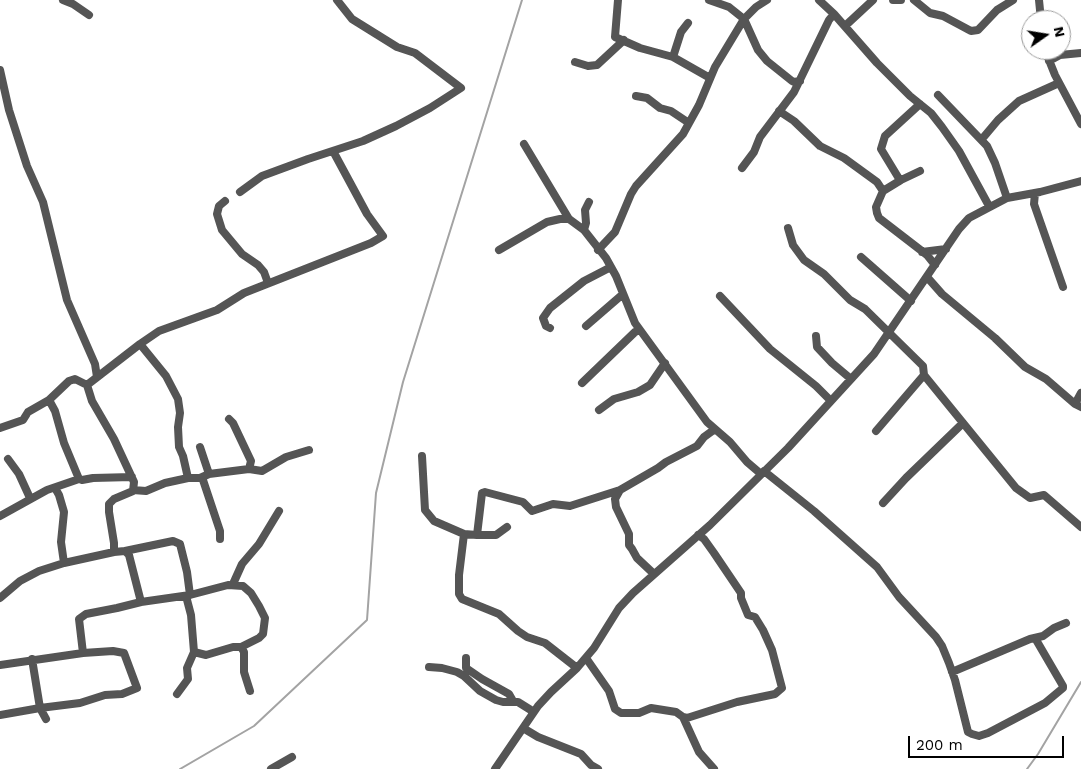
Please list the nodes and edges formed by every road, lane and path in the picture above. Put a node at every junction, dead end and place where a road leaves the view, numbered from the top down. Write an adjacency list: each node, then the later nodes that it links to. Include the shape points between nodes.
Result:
1 (63, 0): 13 (street)
2 (337, 0): 34 (street, via 352,19 397,47 415,53 461,88 396,126 363,142)
3 (618, 0): 17 (street, via 615,36)
4 (709, 0): 14 (street, via 729,8)
5 (767, 0): 14 (street)
6 (819, 0): 12 (street)
7 (873, 0): 16 (street)
8 (893, 0): 9 (street)
9 (901, 0)
10 (914, 0): 11 (street, via 930,13 971,31 978,30 997,10)
11 (1013, 0)
12 (834, 14): 16 (street); 24 (street)
13 (89, 15)
14 (744, 20): 23 (street); 24 (street, via 758,50 768,61 792,81)
15 (688, 23): 19 (street, via 681,32)
16 (845, 26): 28 (street, via 877,63)
17 (624, 40): 19 (street); 21 (street, via 597,65)
18 (1081, 53): 20 (street, via 1064,54)
19 (673, 57): 23 (street)
20 (1049, 61): 25 (street)
21 (575, 62)
22 (0, 70): 70 (street, via 26,166 43,202 66,300 95,364)
23 (710, 78): 30 (street)
24 (800, 81): 29 (street)
25 (1059, 83): 31 (street); 32 (street, via 1019,101)
26 (938, 95): 32 (street)
27 (636, 96): 30 (street, via 648,98)
28 (920, 104): 37 (street, via 885,136 881,149); 45 (street, via 931,113 959,151)
29 (779, 111): 35 (street); 39 (street, via 820,146 844,158 877,182)
30 (689, 123): 51 (street, via 673,147 636,186 615,232)
31 (1081, 123)
32 (982, 139): 42 (street, via 995,163)
33 (524, 144): 46 (street)
34 (333, 151): 40 (street, via 262,176); 57 (street, via 367,214 383,236)
35 (742, 168)
36 (920, 171): 37 (street)
37 (901, 180): 39 (street)
38 (1081, 181): 41 (street)
39 (883, 191): 52 (street, via 876,208 879,218)
40 (240, 192)
41 (1035, 193): 42 (street); 58 (street, via 1034,204)
42 (1007, 198): 45 (street)
43 (225, 201): 57 (street, via 217,214 222,230 242,254 258,265)
44 (589, 202): 48 (street, via 585,210)
45 (989, 206): 49 (street, via 969,218)
46 (569, 219): 48 (street); 50 (street, via 547,222)
47 (788, 228): 65 (street, via 793,246 804,260 865,309)
48 (584, 230): 51 (street)
49 (946, 248): 52 (street); 54 (street)
50 (499, 250)
51 (598, 250): 55 (street)
52 (922, 252): 54 (street)
53 (861, 257): 61 (street)
54 (935, 265): 56 (street)
55 (611, 267): 59 (street); 63 (street, via 584,281 550,308 543,318)
56 (927, 277): 61 (street); 77 (street, via 1025,367)
57 (268, 283): 67 (street, via 216,310 159,332)
58 (1063, 287)
59 (623, 294): 62 (street); 64 (street)
60 (720, 296): 76 (street, via 770,349)
61 (911, 301): 65 (street)
62 (586, 326)
63 (550, 328)
64 (640, 330): 68 (street); 72 (street)
65 (889, 334): 69 (street, via 923,366); 71 (street)
66 (816, 336): 71 (street, via 817,347)
67 (140, 344): 70 (street); 93 (street, via 166,376 178,399 179,447)
68 (665, 363): 78 (street, via 650,385 614,399); 82 (street, via 707,422)
69 (924, 375): 80 (street); 83 (street)
70 (97, 377): 73 (street)
71 (851, 379): 76 (street)
72 (582, 383)
73 (88, 386): 75 (street, via 69,381); 91 (street, via 92,401)
74 (1081, 393): 77 (street)
75 (49, 400): 81 (street, via 28,412 23,420); 92 (street)
76 (831, 401): 89 (street)
77 (1078, 405)
78 (599, 410)
79 (229, 419): 88 (street, via 251,460)
80 (963, 423): 98 (street); 101 (street, via 1016,488 1030,498 1044,495)
81 (0, 428)
82 (715, 428): 89 (street); 96 (street, via 697,446)
83 (876, 431)
84 (200, 447): 90 (street)
85 (309, 450): 88 (street, via 286,457 262,471)
86 (422, 456): 103 (street, via 425,510 434,521)
87 (8, 459): 97 (street)
88 (250, 470): 90 (street)
89 (763, 472): 105 (street); 126 (street, via 821,516 876,567 936,637)
90 (205, 476): 93 (street); 106 (street)
91 (132, 477): 92 (street); 95 (street)
92 (79, 478): 94 (street)
93 (188, 478): 95 (street, via 165,482 146,491)
94 (55, 488): 97 (street); 109 (street, via 64,512 61,542)
95 (134, 490): 108 (street, via 109,504)
96 (620, 490): 104 (street, via 570,506 552,504 532,511 523,502 485,492 482,493); 110 (street, via 614,499 629,534 629,545)
97 (30, 498): 100 (street)
98 (883, 503)
99 (279, 511): 111 (street, via 242,564)
100 (0, 516)
101 (1079, 523)
102 (507, 527): 104 (street, via 496,534)
103 (464, 534): 104 (street); 125 (street, via 459,575 462,599 499,614 518,631 545,643)
104 (477, 535)
105 (698, 535): 110 (street); 133 (street, via 704,538 741,593 748,615 756,617 772,650 782,688 775,694)
106 (220, 539)
107 (125, 551): 108 (street); 112 (street, via 173,541 180,544 188,572); 114 (street, via 129,555)
108 (114, 552): 109 (street)
109 (64, 563): 113 (street, via 28,576)
110 (654, 574): 121 (street, via 619,608)
111 (233, 584): 112 (street); 117 (street, via 243,586 251,593 264,618 263,634)
112 (188, 596): 114 (street); 118 (street)
113 (0, 598)
114 (140, 602): 119 (street, via 86,614 79,619)
115 (1066, 622): 116 (street)
116 (1035, 638): 126 (street); 126 (street, via 1063,688 1045,703 988,733 975,736 968,732)
117 (241, 648): 118 (street, via 206,654); 127 (street)
118 (194, 652): 128 (street, via 187,668 188,679)
119 (83, 653): 122 (street); 130 (street, via 113,650 124,653 137,688 80,704)
120 (466, 658): 129 (street, via 466,668 508,694)
121 (586, 658): 125 (street); 133 (street, via 621,714 639,713 651,708 676,712)
122 (32, 659): 123 (street); 130 (street)
123 (0, 665)
124 (429, 667): 129 (street, via 457,672 496,700)
125 (577, 668): 131 (street)
126 (952, 672)
127 (250, 691)
128 (177, 694)
129 (513, 701): 131 (street)
130 (40, 708): 132 (street); 134 (street)
131 (534, 712): 135 (street)
132 (0, 715)
133 (682, 717): 140 (street, via 699,752)
134 (46, 718)
135 (523, 728): 138 (street); 139 (street, via 581,754)
136 (292, 757): 137 (street)
137 (272, 769)
138 (495, 769)
139 (598, 769)
140 (714, 769)

